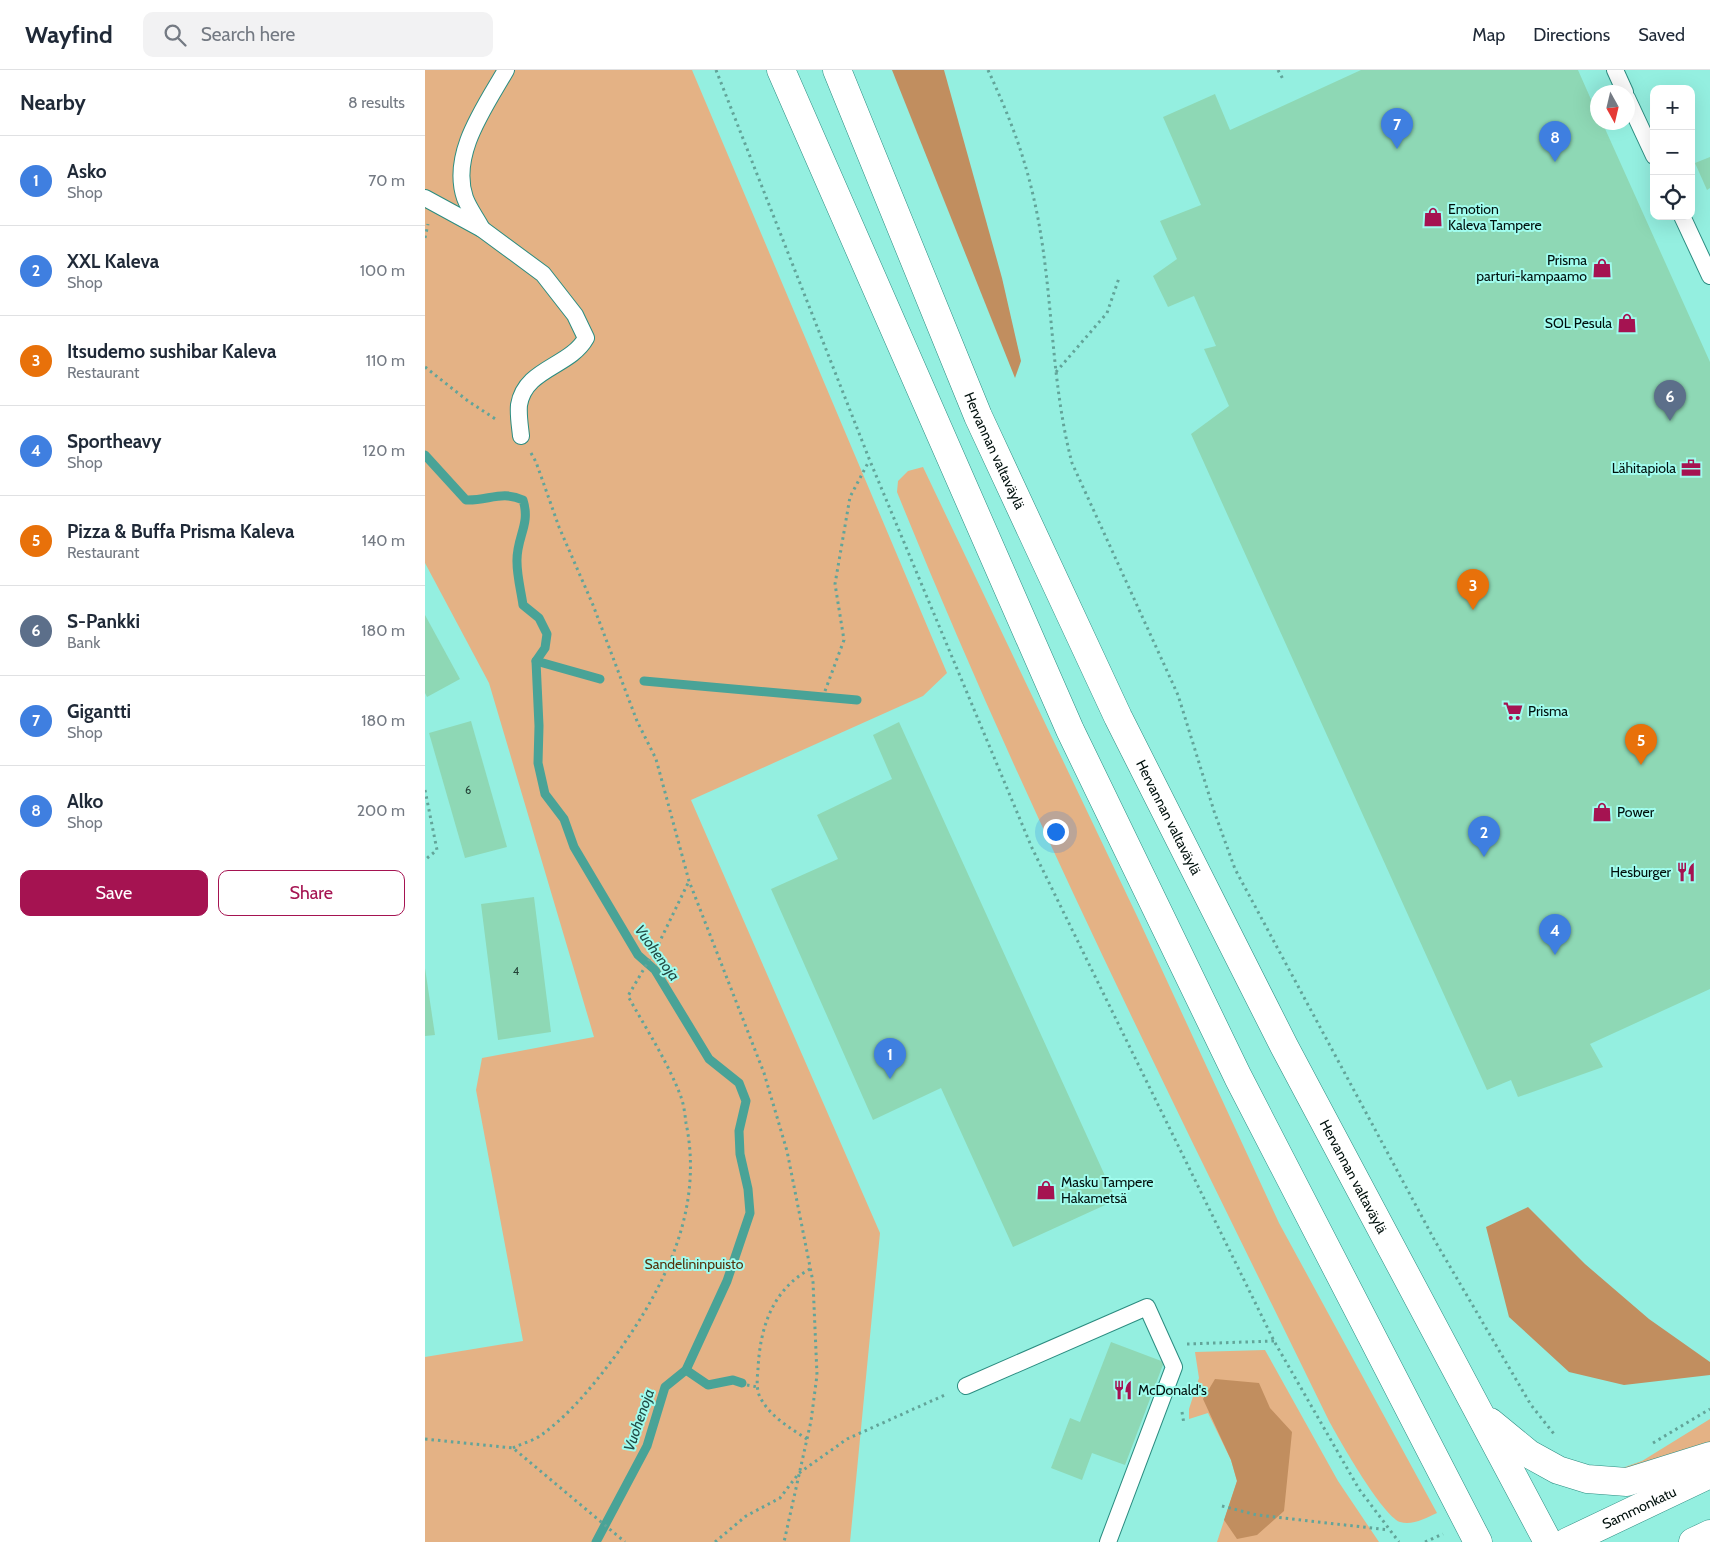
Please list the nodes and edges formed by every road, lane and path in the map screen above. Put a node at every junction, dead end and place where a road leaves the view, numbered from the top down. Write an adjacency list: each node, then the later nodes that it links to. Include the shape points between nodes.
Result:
1 (506, 70): 14 (lane, via 478,119 461,163 465,198)
2 (716, 70): 20 (path)
3 (781, 70): 49 (main road, via 1070,730 1238,1076)
4 (837, 70): 32 (main road, Hervannan valtaväylä, via 978,416 1118,717 1284,1046)
5 (988, 70): 18 (path, via 1023,155 1034,197 1047,284)
6 (1278, 70): 8 (path)
7 (1615, 70): 9 (lane)
8 (1283, 81)
9 (1622, 85)
10 (1635, 115): 11 (lane)
11 (1650, 147)
12 (425, 198): 14 (lane)
13 (1684, 220): 15 (lane)
14 (482, 229): 19 (lane, via 543,274 575,315 586,338 579,350 532,379 522,391 519,407)
15 (1710, 276)
16 (1119, 278): 18 (path, via 1107,313)
17 (425, 367): 19 (path, via 467,401)
18 (1055, 372): 33 (path, via 1073,463 1178,694 1213,811 1235,869 1435,1241 1531,1405)
19 (521, 436): 24 (path, via 536,462 637,721 656,759)
20 (870, 461): 21 (path, via 850,497 835,584 844,640); 26 (path, via 1032,848)
21 (825, 692)
22 (425, 790): 23 (path, via 437,850)
23 (426, 859)
24 (689, 881): 25 (path, via 763,1073 787,1151); 37 (path, via 659,943 628,996 681,1098 691,1158 691,1185 675,1254 659,1290 607,1368 571,1410 543,1434)
25 (811, 1269): 30 (path, via 799,1275 769,1310 761,1337); 35 (path, via 817,1328 817,1375)
26 (1274, 1341): 27 (path); 42 (path, via 1359,1489)
27 (1163, 1342): 29 (lane, via 1147,1307); 47 (lane, via 1174,1367)
28 (747, 1385): 30 (path)
29 (966, 1386): 39 (path, via 869,1428)
30 (758, 1387): 35 (path, via 760,1398 773,1415)
31 (1710, 1409): 36 (path)
32 (1481, 1414): 38 (main road, via 1529,1454 1558,1470 1587,1479 1627,1482); 50 (main road, Hervannan valtaväylä)
33 (1557, 1437)
34 (425, 1439): 37 (path)
35 (807, 1439): 39 (path)
36 (1647, 1446)
37 (513, 1448): 44 (path)
38 (1710, 1456)
39 (799, 1473): 45 (path, via 780,1498 746,1516); 46 (path)
40 (1710, 1474): 51 (main road, Sammonkatu)
41 (1222, 1506): 42 (path, via 1257,1514)
42 (1390, 1530): 48 (path)
43 (1710, 1534): 52 (main road)
44 (625, 1542)
45 (715, 1542)
46 (784, 1542)
47 (1108, 1542)
48 (1399, 1542)
49 (1478, 1542)
50 (1548, 1542)
51 (1567, 1542)
52 (1693, 1542)

